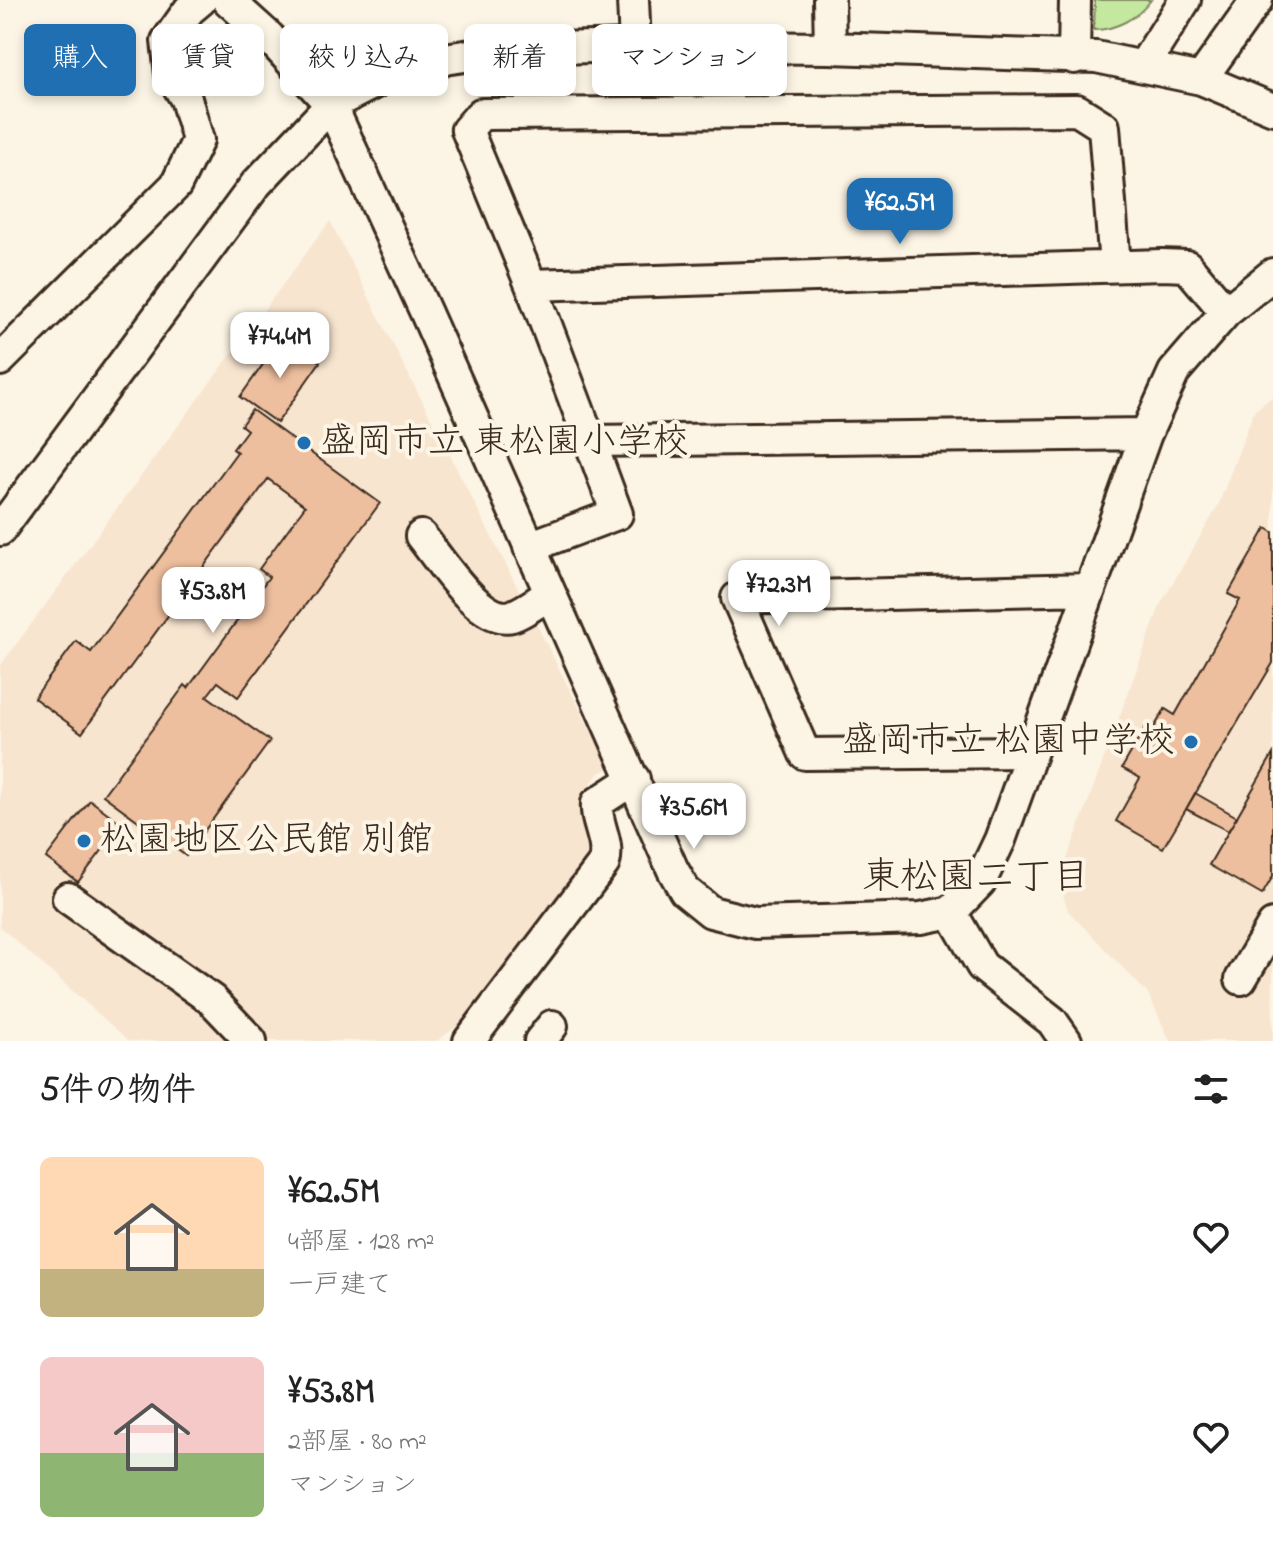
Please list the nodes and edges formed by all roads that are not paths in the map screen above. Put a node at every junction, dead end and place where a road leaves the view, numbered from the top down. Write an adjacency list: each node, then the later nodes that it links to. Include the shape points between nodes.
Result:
1 (201, 0): 21 (street, via 167,41 171,74 186,99 198,140 176,185)
2 (228, 0): 15 (street)
3 (633, 0): 8 (street)
4 (829, 0): 11 (street)
5 (1075, 0): 12 (street)
6 (1185, 0): 13 (street)
7 (1257, 0): 14 (street)
8 (634, 24)
9 (592, 47): 15 (street, via 513,49 437,60 382,79)
10 (787, 48): 11 (street)
11 (830, 48): 12 (street)
12 (1074, 58): 13 (street)
13 (1144, 65): 14 (street)
14 (1201, 79): 16 (street)
15 (331, 105): 24 (street, via 256,184); 26 (street)
16 (1273, 109)
17 (1115, 266): 19 (street); 19 (street, via 1104,127 1077,110 481,114 467,130); 20 (street, via 1187,266)
18 (1273, 274): 20 (street)
19 (531, 285): 23 (street)
20 (1226, 312): 22 (street, via 1174,372)
21 (0, 360)
22 (1146, 434): 23 (street); 27 (street)
23 (590, 441): 26 (street, via 617,514)
24 (0, 530)
25 (421, 536): 28 (street, via 476,604 498,617 512,616)
26 (529, 547): 28 (street)
27 (1089, 589): 29 (street); 29 (street, via 737,598 805,754)
28 (550, 594): 30 (street)
29 (1031, 752): 32 (street, via 980,882)
30 (634, 779): 32 (street, via 685,891 711,912 755,923 921,918); 36 (street, via 597,803 607,851 604,863)
31 (68, 898): 35 (street, via 212,1000)
32 (951, 912): 37 (street, via 982,966 1052,1021)
33 (1273, 925): 34 (street)
34 (1241, 979)
35 (251, 1041)
36 (469, 1041)
37 (1066, 1041)

